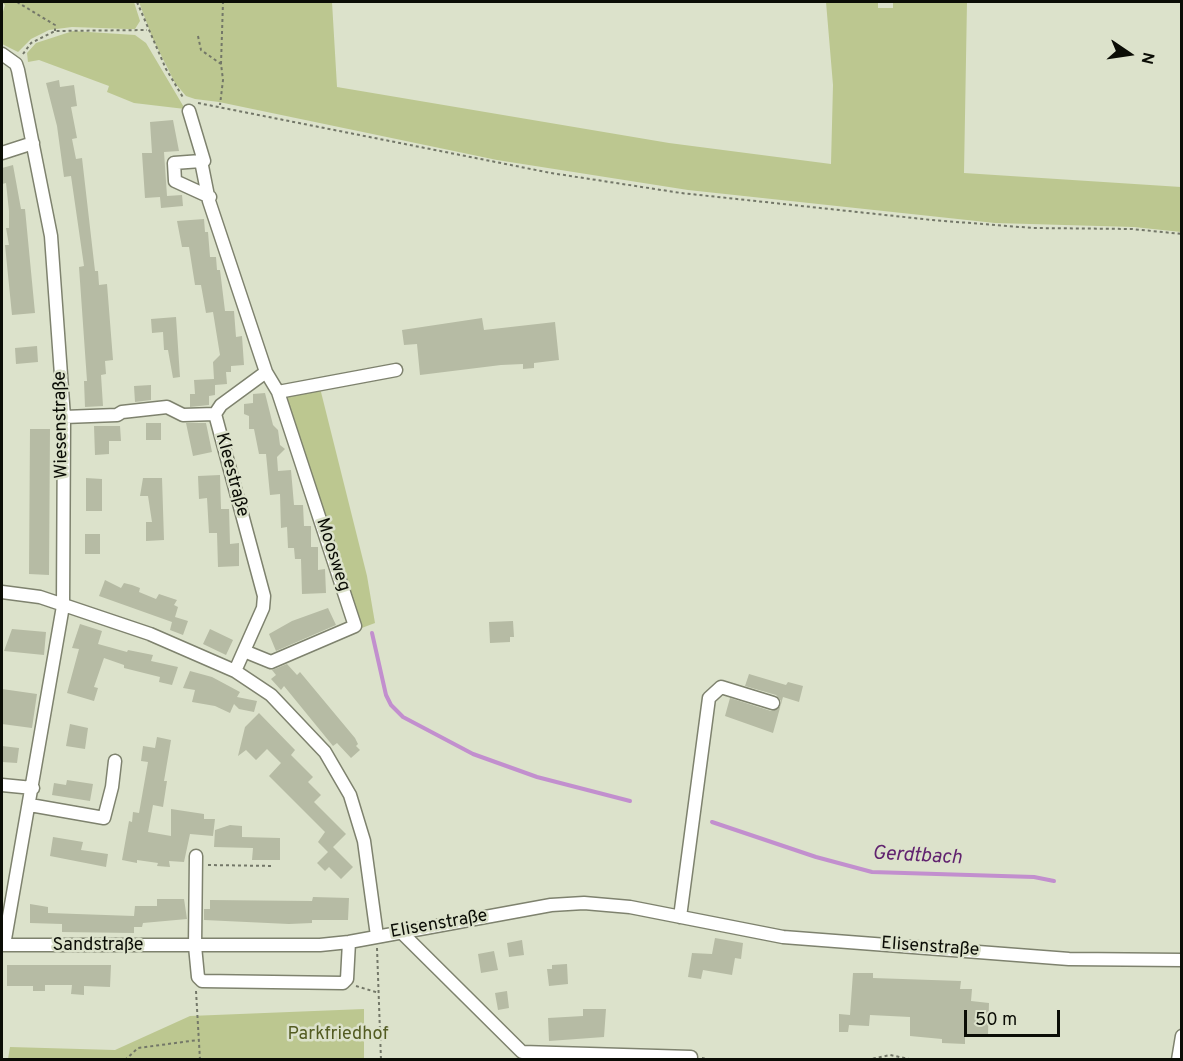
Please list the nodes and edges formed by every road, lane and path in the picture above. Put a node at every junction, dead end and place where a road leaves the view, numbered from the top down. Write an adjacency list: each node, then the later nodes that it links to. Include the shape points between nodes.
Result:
1 (17, 2): 5 (path, via 55,25)
2 (137, 2): 4 (path)
3 (223, 2): 9 (path)
4 (147, 30): 5 (path); 11 (path)
5 (55, 31): 8 (path, via 31,43)
6 (198, 36): 9 (path, via 201,50)
7 (2, 54): 8 (street)
8 (16, 64): 12 (street, Wiesenstraße)
9 (221, 64): 10 (path)
10 (220, 105): 11 (path); 16 (path, via 551,173 681,193 932,220)
11 (188, 107): 14 (street)
12 (33, 143): 13 (street); 21 (street, Wiesenstraße, via 51,236)
13 (2, 153)
14 (201, 161): 15 (street); 15 (street, via 174,163 176,181)
15 (210, 197): 18 (street)
16 (1182, 234)
17 (396, 370): 19 (street)
18 (266, 372): 19 (street, Moosweg); 20 (street, Kleestraße, via 220,405)
19 (279, 392): 24 (street, Moosweg, via 355,626 271,662)
20 (215, 414): 21 (street, via 183,415 167,407 122,411 117,415); 24 (street, Kleestraße, via 264,596 263,608)
21 (64, 417): 23 (street, Wiesenstraße)
22 (2, 592): 23 (street, via 40,597)
23 (63, 606): 25 (street, via 150,634); 29 (street, Wiesenstraße)
24 (244, 651): 25 (street, Kleestraße)
25 (235, 671): 35 (street, via 271,695 298,721 341,776 364,841)
26 (773, 703): 33 (street, via 721,687 709,698)
27 (115, 761): 30 (street, via 104,818)
28 (2, 785): 29 (street)
29 (33, 788): 30 (street, Wiesenstraße)
30 (30, 805): 37 (street, Wiesenstraße)
31 (196, 860): 32 (path); 38 (street)
32 (274, 866)
33 (680, 916): 34 (street, Elisenstraße, via 584,903 550,905); 39 (street, Elisenstraße, via 783,937 1070,959)
34 (401, 932): 35 (street, Elisenstraße); 45 (street, via 522,1052)
35 (377, 936): 36 (street, Sandstraße); 42 (path)
36 (349, 942): 38 (street, Sandstraße, via 288,947); 41 (street, via 347,979)
37 (3, 945): 38 (street, Sandstraße)
38 (195, 946): 40 (street)
39 (1182, 960)
40 (198, 977): 41 (street, via 202,981); 44 (path)
41 (343, 983): 42 (path)
42 (379, 993): 48 (path)
43 (1182, 1036): 51 (street)
44 (198, 1040): 46 (path, via 138,1048); 47 (path)
45 (691, 1057)
46 (126, 1059)
47 (200, 1059)
48 (381, 1059)
49 (867, 1059): 50 (path, via 890,1055)
50 (914, 1059)
51 (1178, 1059)

